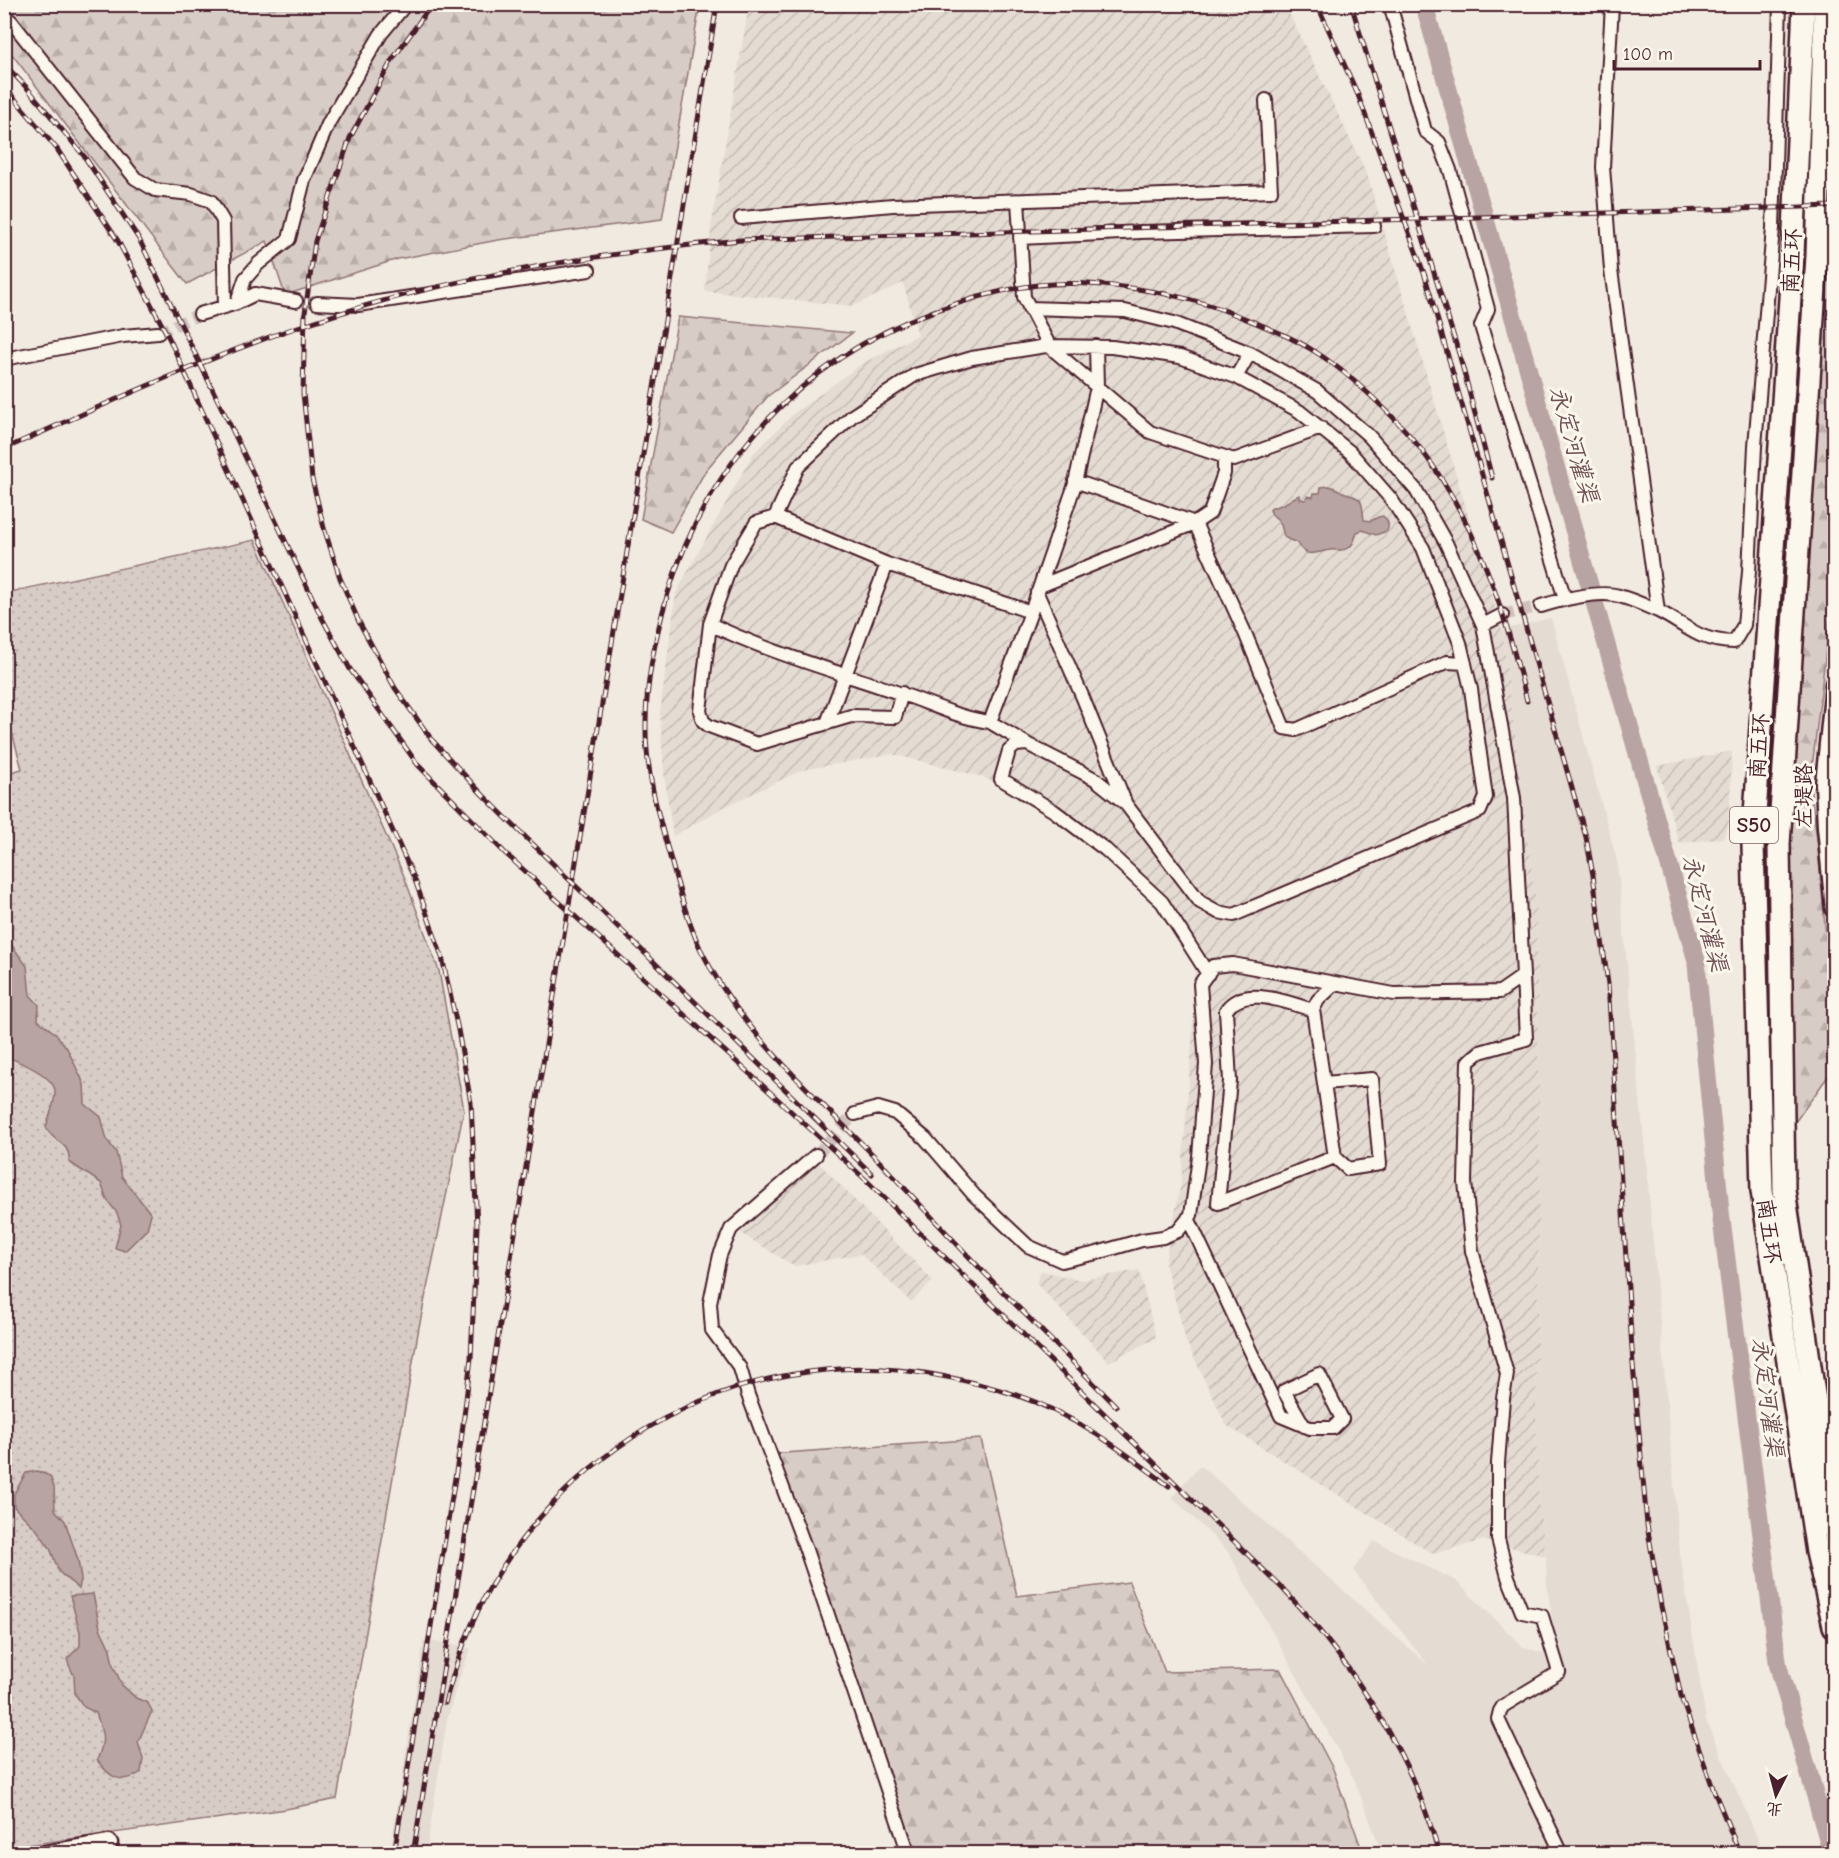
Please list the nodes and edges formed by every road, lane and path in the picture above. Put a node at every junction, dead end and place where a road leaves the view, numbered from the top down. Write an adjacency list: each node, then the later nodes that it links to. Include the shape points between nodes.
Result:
1 (406, 4): 16 (street, via 381,34 329,122 304,180 290,239 258,264)
2 (1390, 4): 33 (street, via 1425,131 1439,142 1450,170 1488,309 1481,326)
3 (1612, 4): 35 (street, via 1603,167 1610,259)
4 (1780, 4): 35 (street, via 1773,228 1744,625 1734,642 1717,642 1693,633)
5 (1804, 4): 62 (highway, 南五环 / S50, via 1793,254 1752,844 1762,1191 1817,1552)
6 (1825, 4): 61 (highway, 南五环 / S50, via 1818,256 1779,844 1784,1190)
7 (4, 15): 16 (street, via 135,178 155,190 212,201 223,221)
8 (1266, 100): 9 (street, via 1271,191)
9 (1018, 201): 10 (street, via 893,205); 12 (street)
10 (741, 218)
11 (1374, 226): 12 (street)
12 (1020, 238): 17 (street, via 1024,297)
13 (589, 270): 15 (street, via 358,305)
14 (296, 301): 16 (street, via 255,294)
15 (317, 303)
16 (231, 305): 18 (street)
17 (1029, 308): 20 (street); 22 (street, via 1125,311 1174,323)
18 (200, 314)
19 (158, 333): 23 (street)
20 (1050, 346): 21 (street); 25 (street); 29 (street, via 972,358 915,375 852,416 798,467)
21 (1096, 346): 24 (street, via 1180,357); 25 (street)
22 (1250, 353): 24 (street); 39 (street, via 1317,391 1369,436 1416,490 1446,543)
23 (4, 359)
24 (1236, 377): 26 (street, via 1299,411)
25 (1097, 387): 27 (street, via 1150,432); 28 (street)
26 (1321, 428): 27 (street, via 1234,460); 40 (street, via 1350,452 1391,499 1423,548)
27 (1224, 457): 30 (street, via 1224,473 1210,513)
28 (1075, 481): 30 (street); 32 (street)
29 (775, 517): 31 (street); 38 (street, via 756,524 731,565)
30 (1195, 523): 32 (street); 40 (street, via 1284,728 1296,730 1447,662)
31 (887, 564): 36 (street); 41 (street)
32 (1039, 589): 36 (street); 49 (street)
33 (1566, 599): 34 (street); 35 (street, via 1608,594)
34 (1541, 606)
35 (1658, 611)
36 (1031, 612): 46 (street)
37 (1502, 615): 39 (street)
38 (710, 624): 41 (street, via 740,639); 47 (street, via 700,711 709,726 757,744)
39 (1483, 625): 43 (street)
40 (1465, 663): 44 (street)
41 (846, 675): 45 (street); 47 (street)
42 (1834, 684): 50 (main road, 左堤路, via 1824,795)
43 (1493, 686): 44 (street); 52 (street, via 1514,798)
44 (1471, 689): 49 (street, via 1486,797 1479,811 1234,915 1200,902)
45 (902, 693): 46 (street, via 970,719); 47 (street, via 895,717 850,716)
46 (990, 722): 48 (street)
47 (827, 723)
48 (1027, 744): 49 (street, via 1095,779); 51 (street, via 1016,745 1009,751 1001,779 1063,817 1106,850 1161,902)
49 (1125, 803)
50 (1834, 909)
51 (1208, 974): 53 (street, via 1213,966 1233,964); 59 (street, via 1200,984 1206,1064)
52 (1523, 976): 53 (street, via 1500,992 1394,994); 66 (street, via 1526,1039 1480,1052 1468,1062 1465,1182 1472,1251 1508,1374 1498,1463 1498,1539 1522,1612 1542,1616 1559,1672 1503,1706 1498,1719)
53 (1335, 984): 54 (street)
54 (1313, 1010): 55 (street); 58 (street, via 1260,997 1242,998 1226,1010 1230,1081 1218,1203)
55 (1324, 1083): 58 (street); 58 (street, via 1372,1079 1380,1164 1348,1169)
56 (855, 1114): 59 (street, via 878,1108 895,1113 925,1138 974,1195 1028,1246 1062,1261 1163,1238 1178,1231)
57 (816, 1155): 64 (street, via 731,1229 720,1255 710,1303 712,1330 740,1368 804,1544)
58 (1335, 1157)
59 (1188, 1218): 60 (street, via 1281,1416)
60 (1304, 1426): 60 (street, via 1333,1428 1342,1419 1319,1374 1284,1392)
61 (1834, 1529)
62 (1834, 1626)
63 (109, 1843): 65 (main road)
64 (907, 1853)
65 (45, 1854)
66 (1562, 1854)

